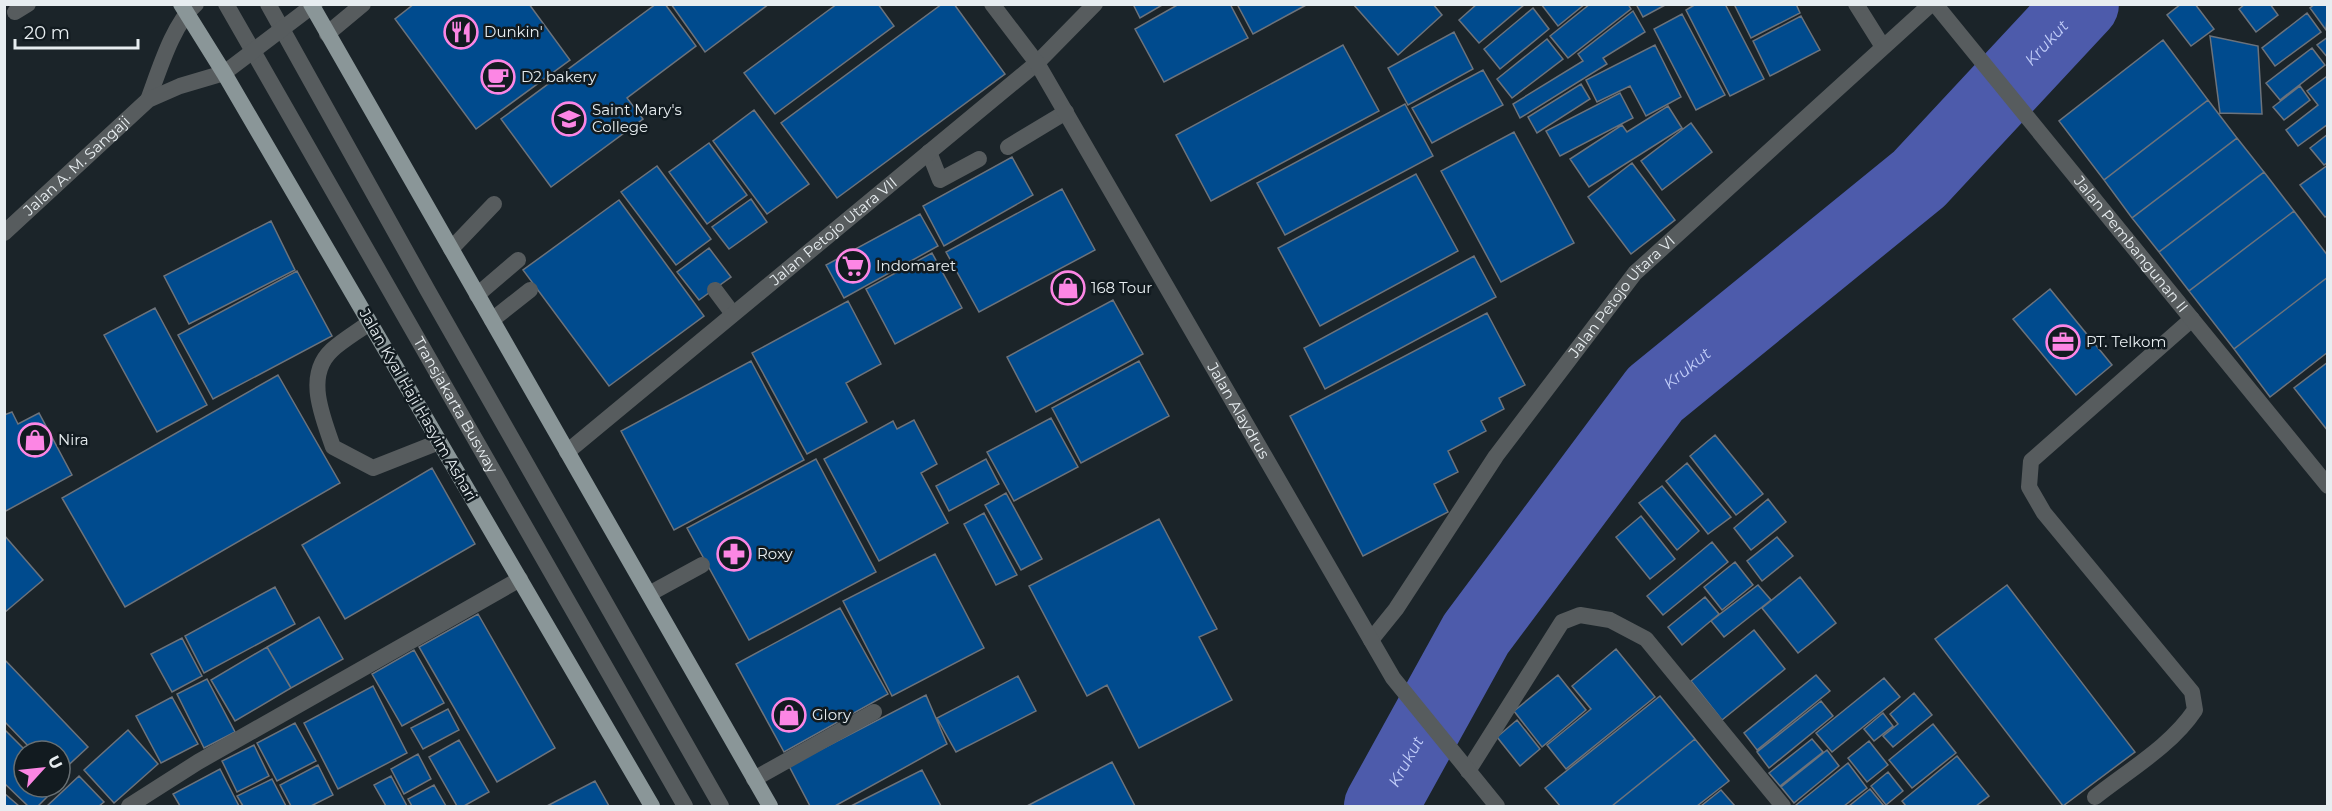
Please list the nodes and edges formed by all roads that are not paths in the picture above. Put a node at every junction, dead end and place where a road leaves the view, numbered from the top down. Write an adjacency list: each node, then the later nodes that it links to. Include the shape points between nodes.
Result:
1 (226, 4): 13 (street, Transjakarta Busway)
2 (268, 4): 10 (street)
3 (363, 4): 11 (street)
4 (992, 4): 14 (street, Jalan Alaydrus)
5 (1095, 4): 14 (street, Jalan Petojo Utara VII)
6 (1856, 4): 12 (street)
7 (1933, 4): 12 (street, Jalan Petojo Utara VI); 29 (street, Jalan Pembangunan II)
8 (313, 6): 10 (street, Jalan A. M. Sangaji); 11 (main road)
9 (188, 7): 15 (main road, Jalan Kyai Haji Hasyim Ashari); 16 (street, Jalan A. M. Sangaji)
10 (282, 30): 13 (street, Jalan A. M. Sangaji); 46 (street)
11 (327, 34): 23 (main road)
12 (1883, 47): 38 (street, Jalan Petojo Utara VI, via 1635,273 1496,456 1396,609)
13 (253, 50): 15 (street, Jalan A. M. Sangaji); 45 (street, Transjakarta Busway)
14 (1037, 63): 17 (street, Jalan Alaydrus); 19 (street, Jalan Petojo Utara VII)
15 (224, 73): 16 (street, Jalan A. M. Sangaji); 31 (main road, Jalan Kyai Haji Hasyim Ashari)
16 (148, 100): 22 (street, Jalan A. M. Sangaji)
17 (1066, 112): 18 (street); 38 (street, Jalan Alaydrus)
18 (1008, 147)
19 (930, 152): 20 (street, via 940,180); 28 (street, Jalan Petojo Utara VII)
20 (979, 159)
21 (494, 204): 23 (street)
22 (4, 233)
23 (451, 249): 27 (main road)
24 (518, 260): 27 (street)
25 (530, 290): 30 (street)
26 (715, 290): 28 (street)
27 (477, 295): 30 (main road)
28 (733, 314): 33 (street, Jalan Petojo Utara VII)
29 (2192, 319): 34 (street, Jalan Pembangunan II); 42 (street, via 2031,461 2029,487 2043,513 2192,692 2195,710 2186,724)
30 (492, 321): 33 (main road)
31 (369, 323): 32 (main road, Jalan Kyai Haji Hasyim Ashari); 32 (street, via 321,363 316,396 333,447 373,468)
32 (439, 442): 36 (main road, Jalan Kyai Haji Hasyim Ashari)
33 (567, 452): 37 (main road)
34 (2328, 486)
35 (702, 565): 37 (street)
36 (520, 579): 43 (street, via 198,762); 44 (main road, Jalan Kyai Haji Hasyim Ashari)
37 (649, 594): 41 (main road)
38 (1371, 640): 40 (street, Jalan Alaydrus, via 1393,678)
39 (874, 712): 41 (street)
40 (1463, 766): 48 (street, Jalan Alaydrus); 49 (street, via 1562,622 1580,615 1610,620 1646,639)
41 (754, 779): 47 (main road)
42 (2095, 797)
43 (129, 807)
44 (652, 807)
45 (685, 807)
46 (722, 807)
47 (770, 807)
48 (1497, 807)
49 (1783, 807)

